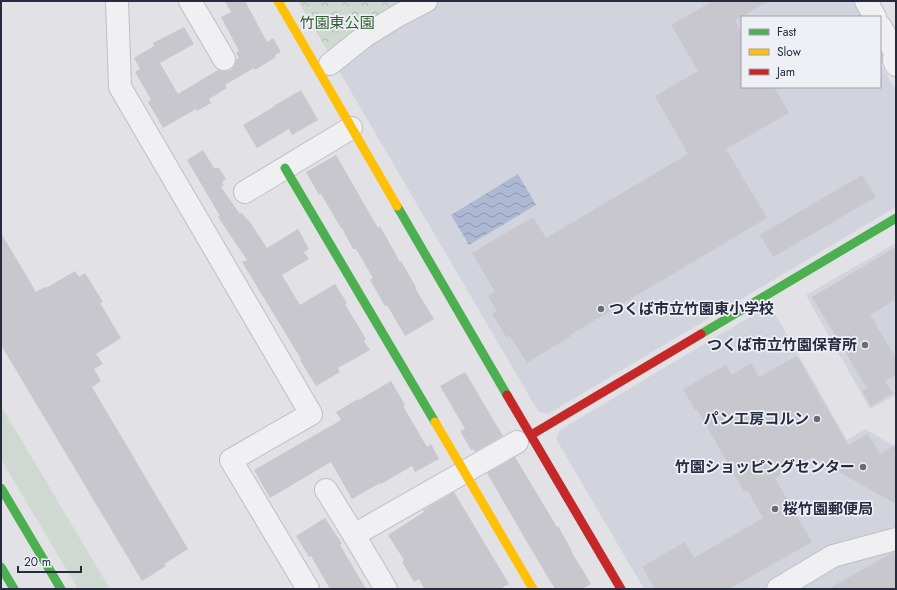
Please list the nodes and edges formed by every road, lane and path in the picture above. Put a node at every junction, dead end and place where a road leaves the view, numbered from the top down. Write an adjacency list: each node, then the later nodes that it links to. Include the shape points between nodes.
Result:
1 (117, 1): 22 (street, via 120,88 311,414 231,460)
2 (190, 1): 8 (street)
3 (278, 1): 11 (street)
4 (426, 1): 9 (street, via 365,36)
5 (866, 1): 6 (street)
6 (874, 16)
7 (881, 28): 10 (street, via 895,52)
8 (224, 59)
9 (330, 64)
10 (896, 65)
11 (351, 128): 12 (street); 15 (street)
12 (285, 168): 13 (street); 16 (street)
13 (245, 192)
14 (896, 218): 15 (street)
15 (524, 438): 16 (street); 27 (street)
16 (464, 472): 19 (street); 26 (street)
17 (1, 488): 24 (street)
18 (326, 490): 19 (street)
19 (354, 534): 25 (street)
20 (896, 539): 28 (street, via 833,556)
21 (1, 567): 23 (street)
22 (306, 588)
23 (14, 589)
24 (61, 589)
25 (386, 589)
26 (534, 589)
27 (621, 589)
28 (778, 589)

